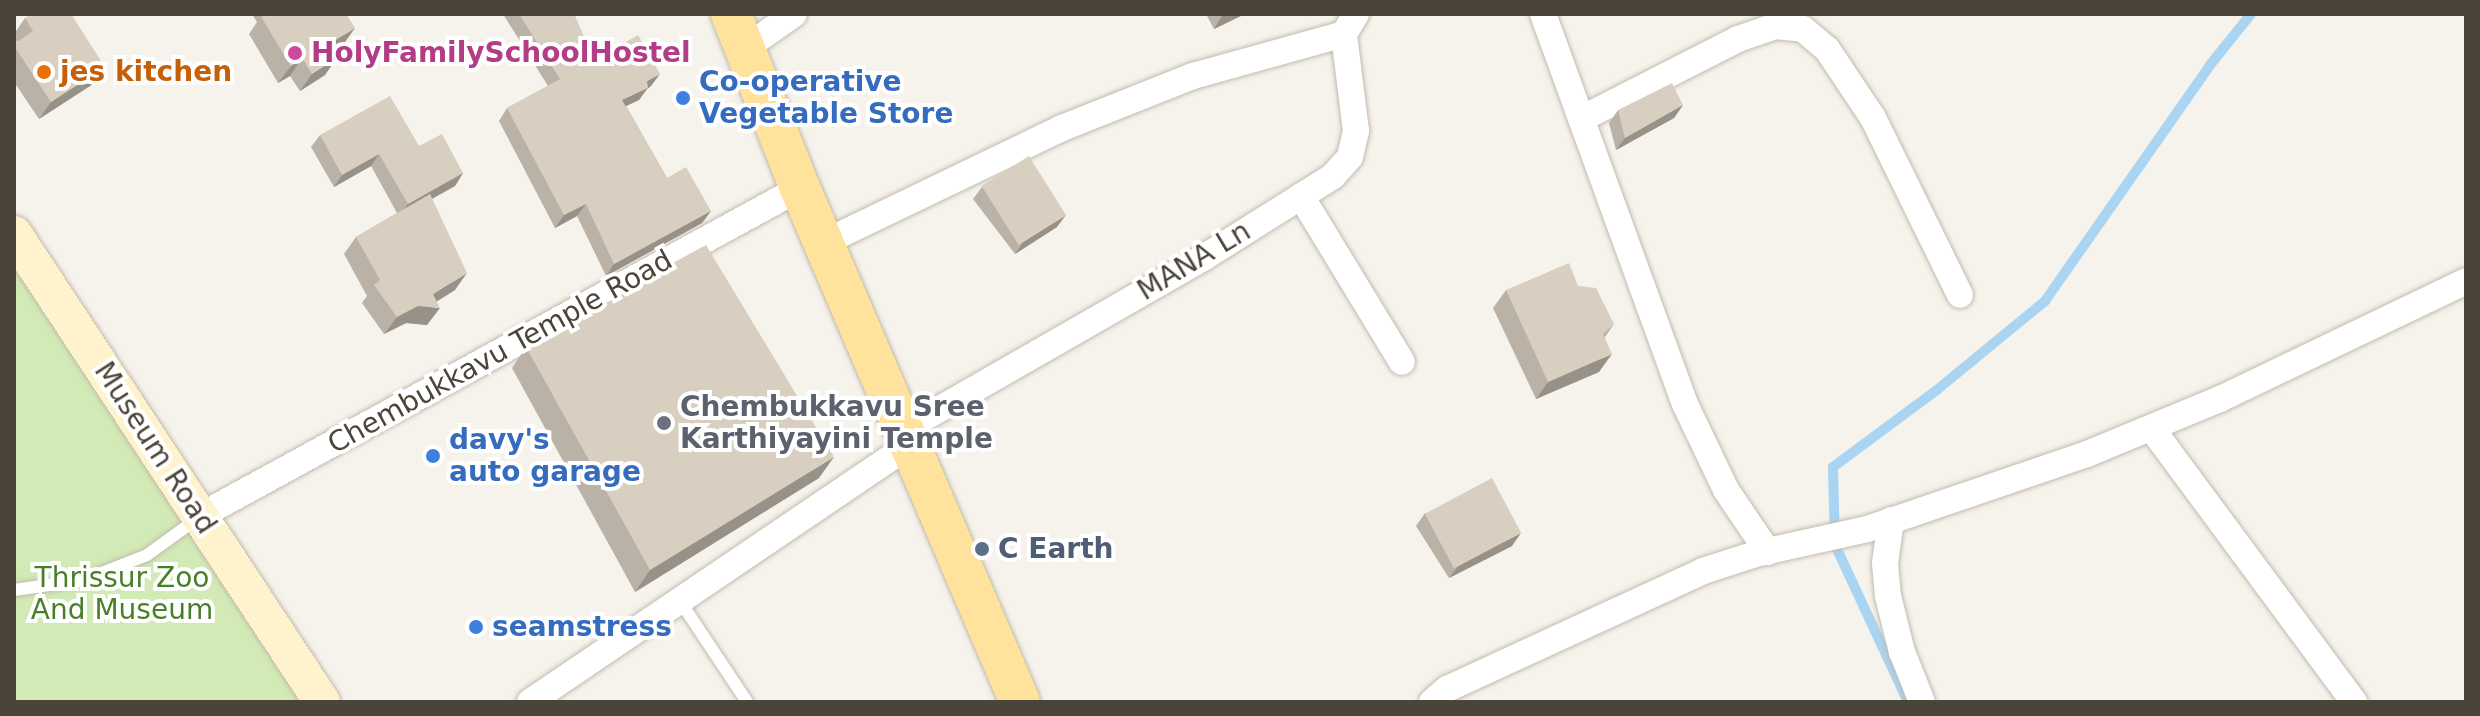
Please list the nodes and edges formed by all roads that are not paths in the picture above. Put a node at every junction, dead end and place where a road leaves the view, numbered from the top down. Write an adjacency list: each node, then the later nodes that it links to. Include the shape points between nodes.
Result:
1 (794, 14): 4 (street)
2 (1543, 14): 5 (street)
3 (1350, 24): 7 (street, MANA Ln, via 1356,131 1350,157 1333,176); 9 (street, via 1193,76 1062,128)
4 (739, 30): 6 (main road)
5 (1581, 119): 11 (street, via 1738,39 1775,26 1803,29 1827,49 1873,118); 17 (street, via 1685,404 1726,490)
6 (800, 188): 9 (main road); 15 (street, Chembukkavu Temple Road)
7 (1301, 196): 12 (street); 14 (street, MANA Ln)
8 (14, 234): 15 (main road, Museum Road)
9 (823, 243): 14 (main road)
10 (2466, 281): 13 (street)
11 (1960, 295)
12 (1402, 362)
13 (2152, 429): 16 (street); 26 (street)
14 (907, 438): 19 (street, MANA Ln); 24 (main road)
15 (200, 516): 18 (lane, via 147,555 84,580); 21 (main road, Museum Road)
16 (1879, 525): 17 (street); 25 (street, via 1888,596)
17 (1768, 552): 20 (street, via 1703,571)
18 (14, 590)
19 (680, 601): 22 (street, MANA Ln); 23 (lane)
20 (1440, 695)
21 (322, 702)
22 (530, 702)
23 (747, 702)
24 (1020, 702)
25 (1922, 702)
26 (2353, 702)

